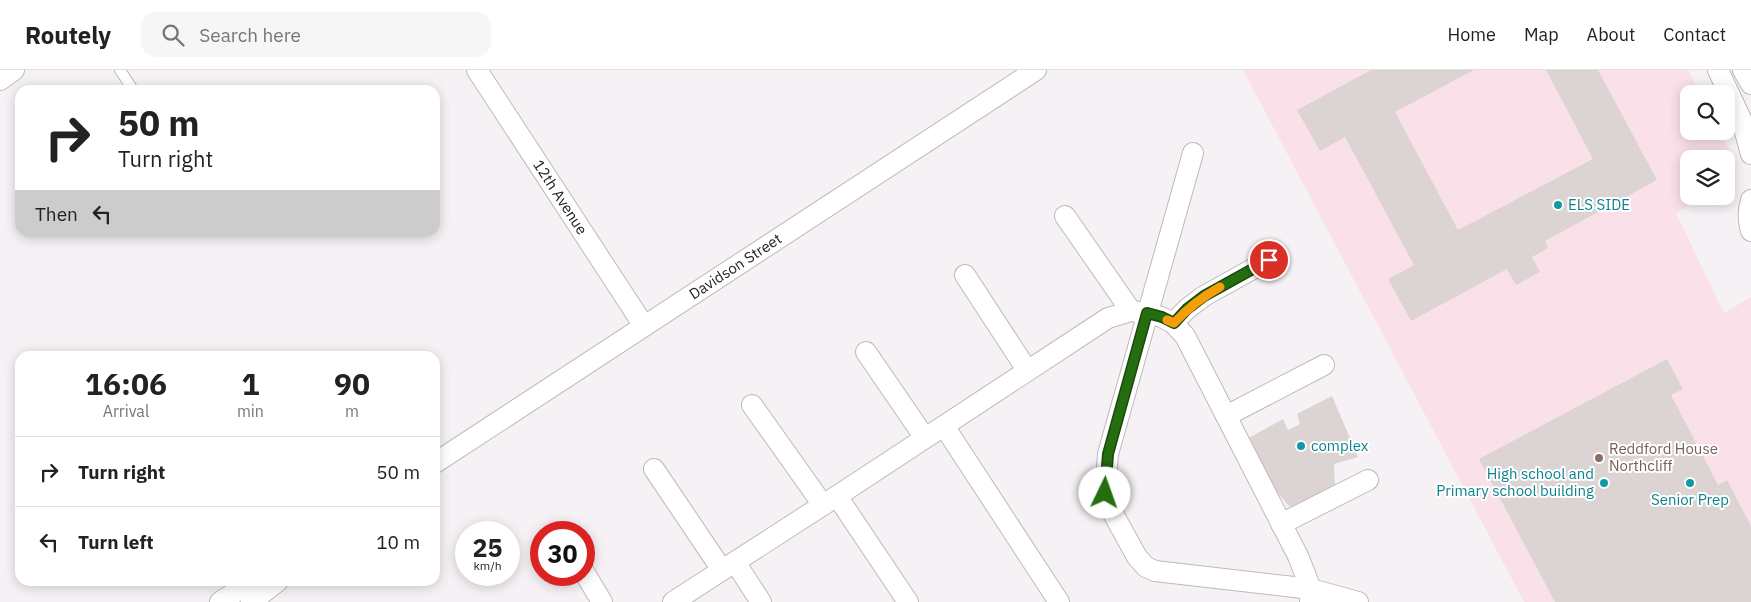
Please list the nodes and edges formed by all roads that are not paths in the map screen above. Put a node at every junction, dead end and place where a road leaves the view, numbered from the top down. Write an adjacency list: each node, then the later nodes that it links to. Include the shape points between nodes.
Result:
1 (14, 70): 7 (street)
2 (120, 70): 9 (lane)
3 (477, 70): 19 (street, 12th Avenue)
4 (1036, 70): 19 (street, Davidson Street)
5 (1718, 70): 11 (street, via 1742,120)
6 (1743, 70): 8 (street)
7 (0, 80)
8 (1751, 84)
9 (130, 85)
10 (1193, 153): 17 (street)
11 (1751, 154)
12 (1751, 200): 14 (street, via 1748,223)
13 (1066, 216): 17 (street)
14 (1751, 231)
15 (1269, 260): 18 (street, via 1204,296)
16 (964, 275): 22 (street)
17 (1139, 312): 18 (street); 22 (street, via 1108,318); 36 (street, via 1108,454 1105,493 1137,557 1155,571)
18 (1174, 323): 24 (street, via 1185,336)
19 (644, 326): 27 (street, Davidson Street)
20 (866, 352): 26 (street)
21 (1324, 365): 24 (street)
22 (1028, 370): 25 (street)
23 (752, 405): 30 (street)
24 (1226, 416): 31 (street)
25 (944, 426): 26 (street); 43 (street)
26 (925, 438): 30 (street)
27 (440, 460)
28 (654, 469): 32 (street)
29 (1368, 480): 31 (street)
30 (830, 501): 32 (street); 42 (street)
31 (1281, 524): 36 (street, via 1301,563)
32 (728, 566): 40 (street); 41 (street)
33 (245, 586): 37 (street)
34 (272, 586): 38 (street)
35 (592, 586): 39 (street)
36 (1311, 596): 44 (street)
37 (220, 602)
38 (252, 602)
39 (602, 602)
40 (672, 602)
41 (761, 602)
42 (908, 602)
43 (1059, 602)
44 (1358, 602)

